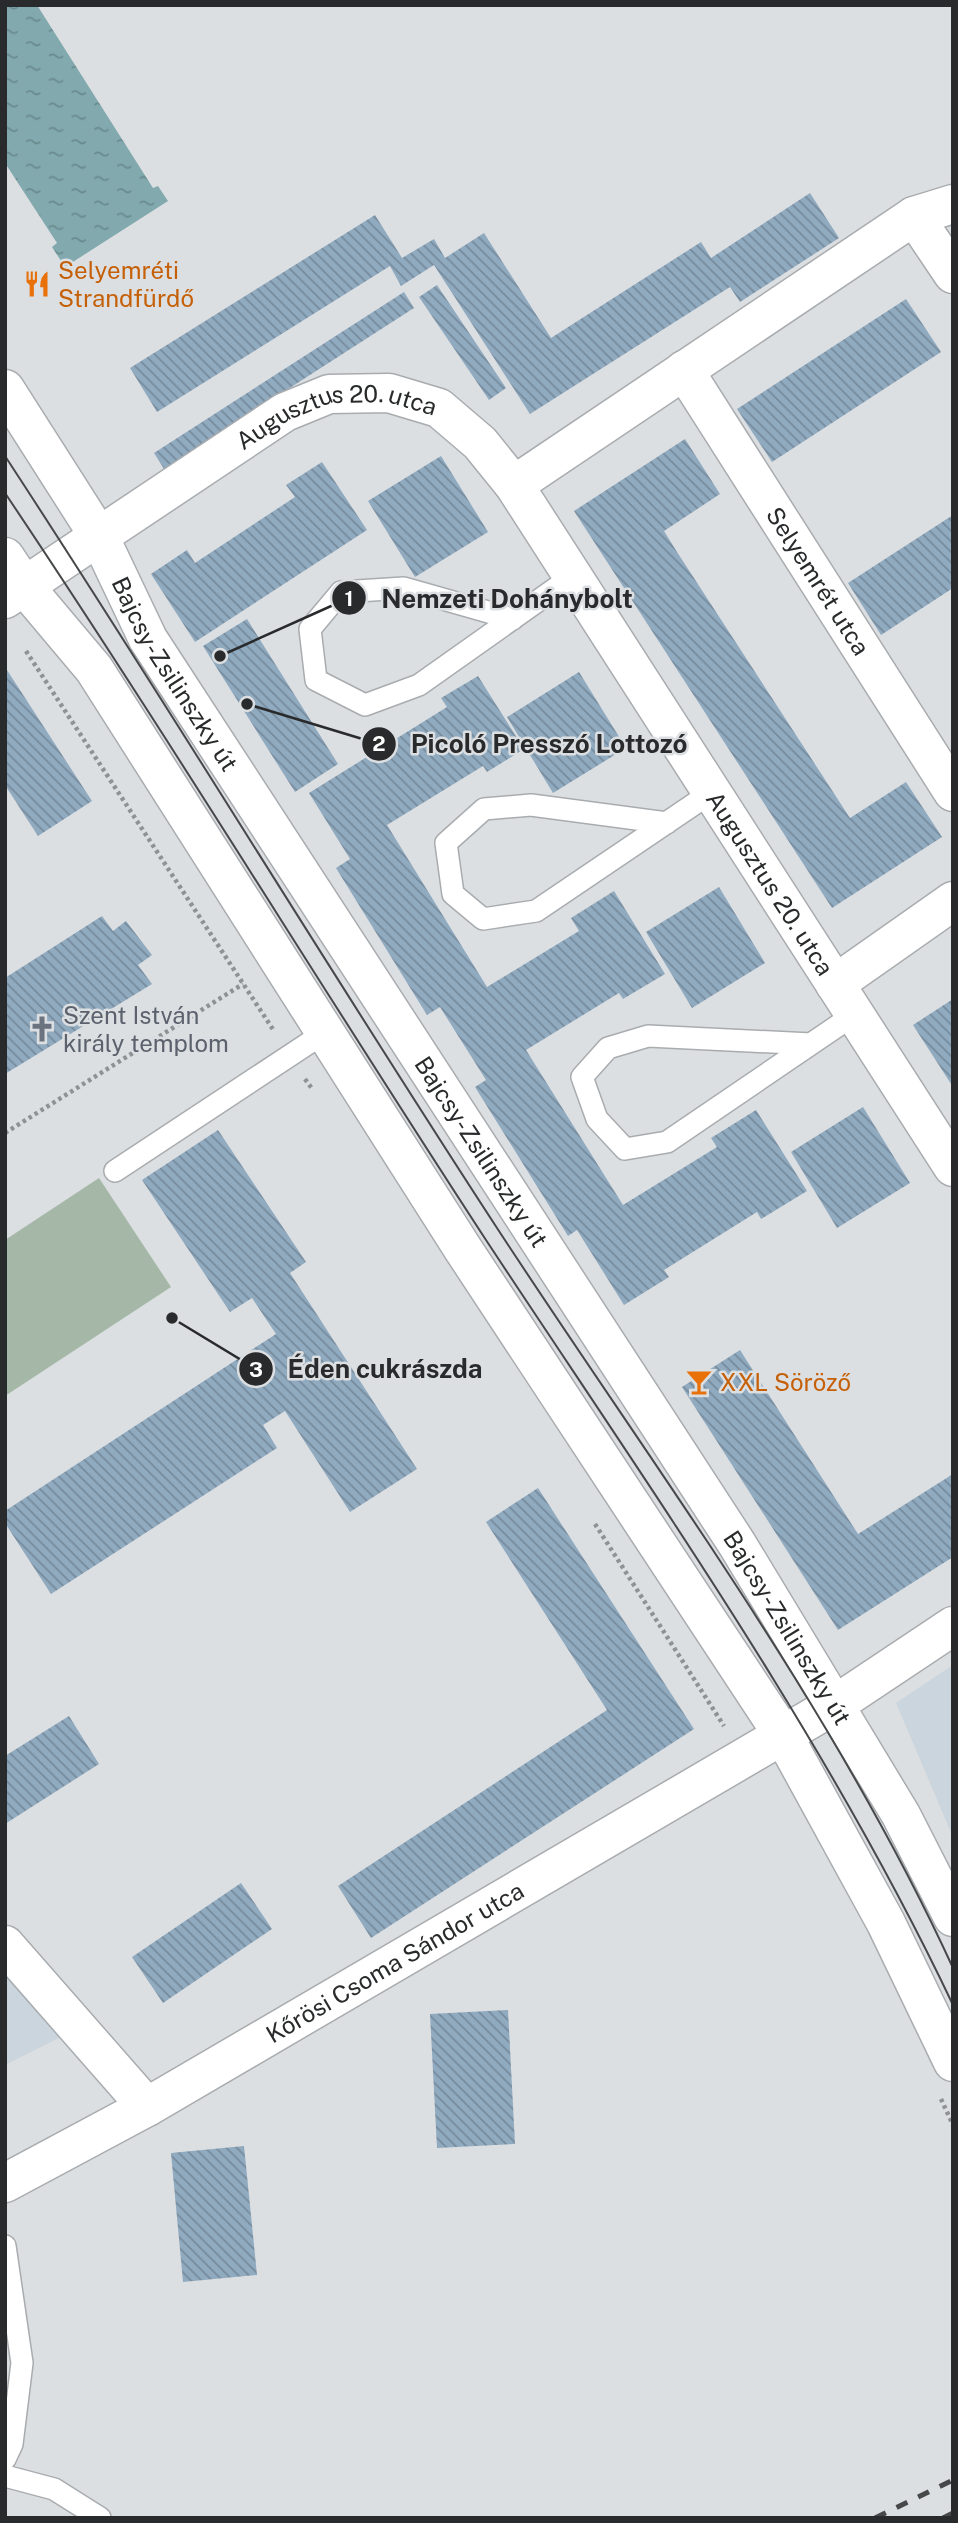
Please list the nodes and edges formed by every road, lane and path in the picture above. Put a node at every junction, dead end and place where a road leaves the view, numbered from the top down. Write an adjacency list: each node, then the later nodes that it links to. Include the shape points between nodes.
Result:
1 (953, 204): 2 (street)
2 (914, 216): 3 (street); 4 (street)
3 (953, 274)
4 (684, 370): 6 (street); 13 (street, Selyemrét utca)
5 (5, 389): 7 (street, Bajcsy-Zsilinszky út)
6 (514, 485): 7 (street, Augusztus 20. utca, via 480,443 439,408 389,393 329,394 285,412); 8 (street, Augusztus 20. utca)
7 (100, 538): 9 (street, Augusztus 20. utca); 27 (street, Bajcsy-Zsilinszky út, via 148,639 737,1544)
8 (573, 576): 10 (lane); 12 (street, Augusztus 20. utca)
9 (12, 581): 18 (street, via 94,669)
10 (513, 619): 10 (lane, via 419,685 365,705 316,680 310,629 341,592 404,588)
11 (24, 648): 16 (path)
12 (712, 792): 14 (lane); 17 (street, Augusztus 20. utca)
13 (953, 792)
14 (667, 822): 14 (lane, via 536,911 483,919 453,894 446,843 484,810 531,805)
15 (953, 901): 17 (street)
16 (243, 984): 20 (path); 22 (path)
17 (845, 999): 19 (lane); 23 (street, Augusztus 20. utca)
18 (324, 1034): 20 (lane); 28 (street)
19 (811, 1044): 19 (lane, via 667,1142 625,1149 597,1119 582,1077 608,1048 648,1036)
20 (289, 1056): 21 (path); 24 (lane)
21 (313, 1090)
22 (5, 1133)
23 (953, 1167)
24 (115, 1171)
25 (589, 1515): 29 (path)
26 (953, 1626): 27 (street)
27 (836, 1704): 28 (street); 30 (street, Bajcsy-Zsilinszky út, via 901,1815)
28 (783, 1735): 29 (street, Kőrösi Csoma Sándor utca); 32 (street, via 886,1923)
29 (744, 1755): 33 (street, Kőrösi Csoma Sándor utca)
30 (953, 1917)
31 (5, 1945): 33 (street)
32 (945, 2075): 34 (path)
33 (147, 2107): 35 (street, Kőrösi Csoma Sándor utca)
34 (953, 2125)
35 (5, 2183)
36 (5, 2246): 37 (lane, via 22,2363 12,2444)
37 (5, 2459)
38 (5, 2476): 39 (lane, via 54,2488)
39 (100, 2518)

